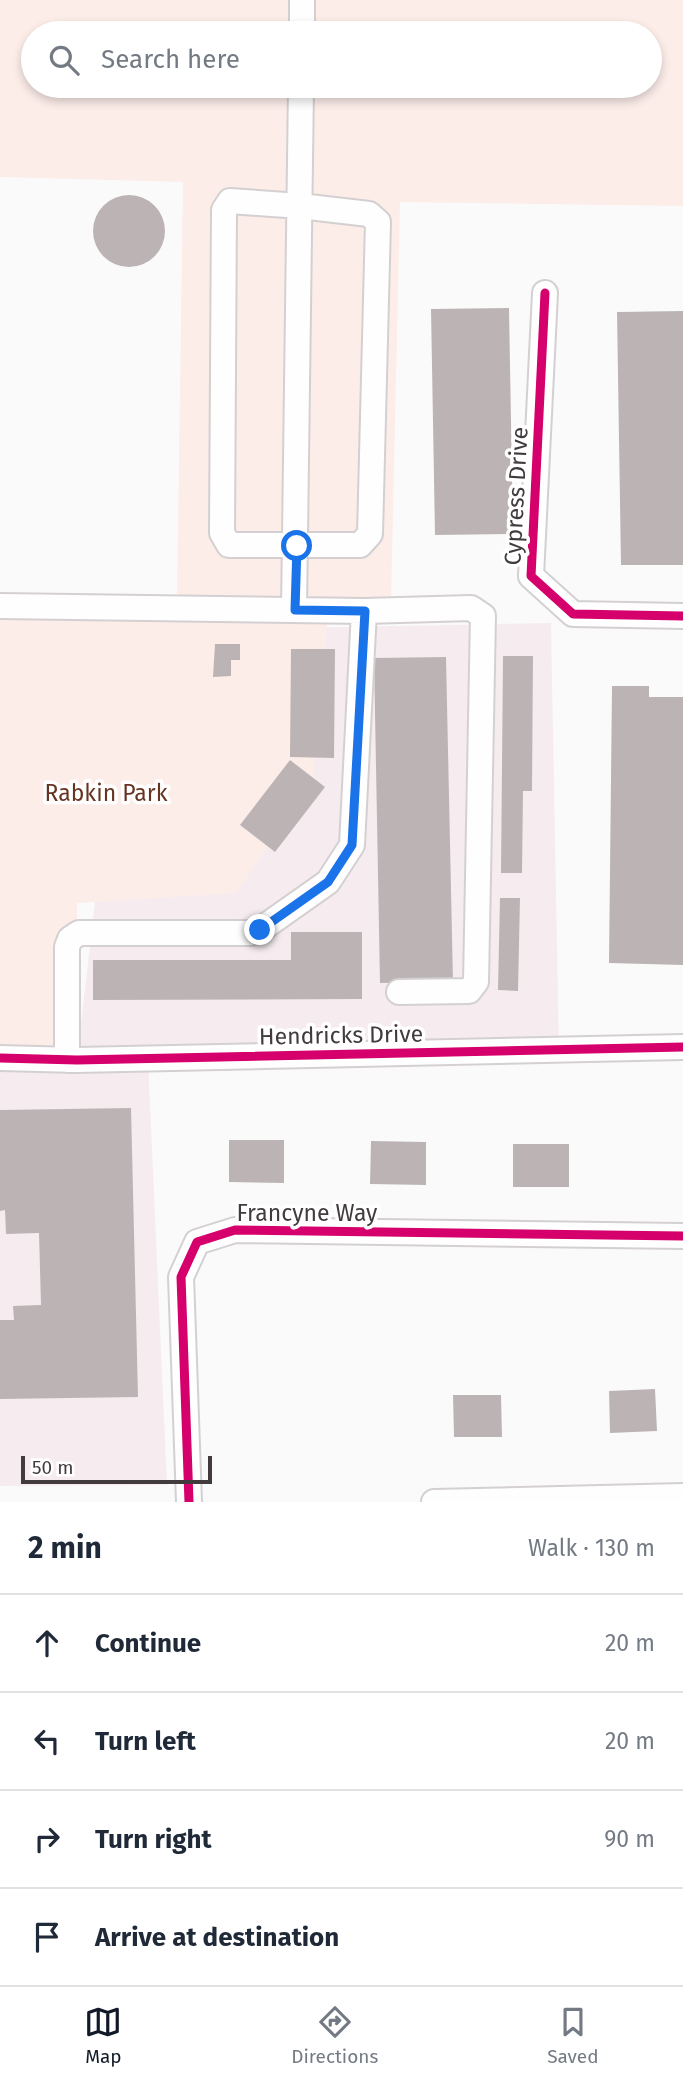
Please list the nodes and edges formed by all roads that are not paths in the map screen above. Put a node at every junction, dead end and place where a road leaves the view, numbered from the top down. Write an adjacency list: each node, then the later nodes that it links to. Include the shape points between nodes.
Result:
1 (302, 0): 2 (street)
2 (302, 21)
3 (301, 98): 4 (street)
4 (300, 206): 6 (street); 6 (street, via 369,214 378,222 370,534 360,545); 6 (street, via 230,201 224,210 222,534 229,545)
5 (545, 293): 10 (street, Cypress Drive, via 531,576 573,614)
6 (297, 546): 8 (street)
7 (0, 606): 8 (street)
8 (295, 610): 9 (street)
9 (365, 611): 11 (street, via 471,608 483,616 476,982 469,991); 14 (street, via 352,845 334,873 328,882 250,933 79,933 70,939)
10 (683, 616)
11 (400, 992)
12 (683, 1047): 14 (street, Hendricks Drive)
13 (0, 1058): 14 (street, Hendricks Drive)
14 (67, 1060)
15 (683, 1236): 19 (street, Francyne Way, via 235,1230 197,1242 181,1278)
16 (683, 1496): 18 (street, via 593,1496)
17 (496, 1501): 18 (street); 20 (street)
18 (560, 1501)
19 (189, 1502)
20 (434, 1502)

